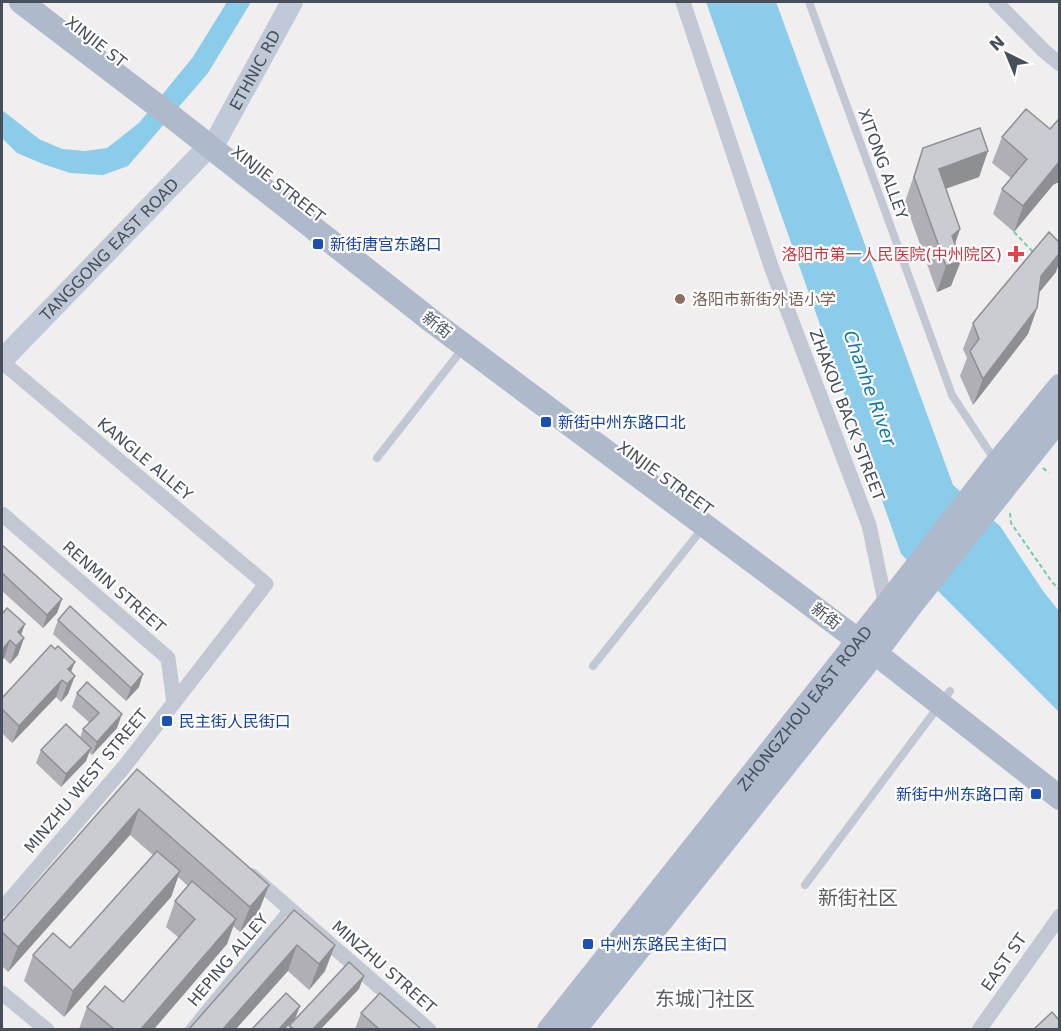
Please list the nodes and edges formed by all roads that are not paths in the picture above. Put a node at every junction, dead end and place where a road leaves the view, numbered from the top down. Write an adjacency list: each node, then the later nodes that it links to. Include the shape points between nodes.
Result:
1 (21, 2): 8 (main road)
2 (43, 2): 8 (main road, XINJIE ST)
3 (292, 2): 9 (street, ETHNIC RD)
4 (683, 2): 19 (street, ZHAKOU BACK STREET, via 772,269)
5 (810, 2): 15 (lane, XITONG ALLEY, via 952,395)
6 (996, 2): 7 (street)
7 (1059, 64)
8 (144, 88): 9 (main road, XINJIE STREET)
9 (213, 142): 10 (main road, 新街); 11 (street, TANGGONG EAST ROAD); 20 (main road, XINJIE STREET)
10 (465, 346): 14 (lane); 17 (main road, 新街)
11 (2, 361): 18 (street, KANGLE ALLEY)
12 (1059, 386): 15 (main road, ZHONGZHOU EAST ROAD)
13 (1059, 418): 15 (main road, ZHONGZHOU EAST ROAD)
14 (377, 458)
15 (1002, 473): 19 (main road, ZHONGZHOU EAST ROAD)
16 (2, 514): 23 (street, RENMIN STREET, via 168,658)
17 (705, 525): 20 (main road, 新街); 21 (lane)
18 (266, 584): 23 (street, MINZHU WEST STREET)
19 (898, 601): 20 (main road, ZHONGZHOU EAST ROAD)
20 (872, 640): 22 (main road, XINJIE STREET); 35 (main road, ZHONGZHOU EAST ROAD); 36 (main road, ZHONGZHOU EAST ROAD)
21 (592, 666)
22 (945, 697): 24 (main road, XINJIE STREET); 25 (main road); 27 (lane)
23 (174, 703): 29 (street, MINZHU WEST STREET, via 129,770)
24 (1059, 778)
25 (1059, 798)
26 (237, 863): 28 (street, MINZHU STREET)
27 (805, 885)
28 (289, 907): 33 (lane, HEPING ALLEY); 34 (street, MINZHU STREET)
29 (2, 909)
30 (1059, 916): 37 (street, EAST ST)
31 (2, 993): 32 (street)
32 (47, 1029)
33 (188, 1029)
34 (429, 1029)
35 (549, 1029)
36 (574, 1029)
37 (979, 1029)

